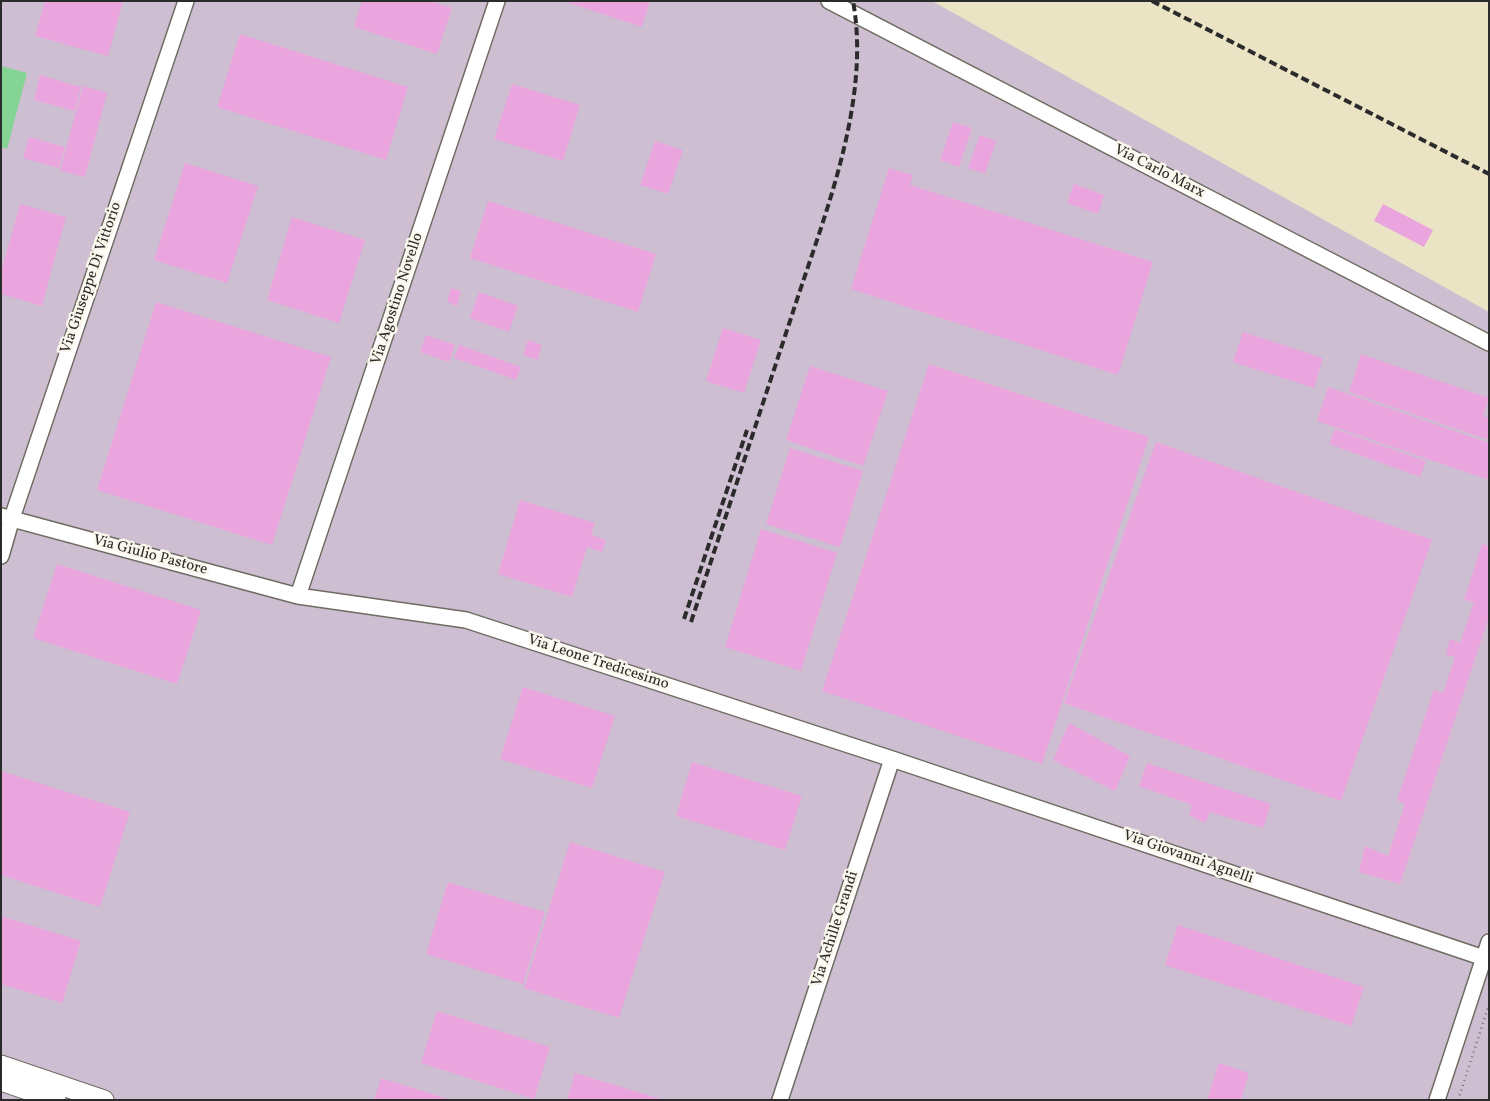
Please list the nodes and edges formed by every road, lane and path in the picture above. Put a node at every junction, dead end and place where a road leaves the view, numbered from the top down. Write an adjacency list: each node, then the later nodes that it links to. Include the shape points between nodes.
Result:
1 (186, 1): 5 (street, Via Giuseppe Di Vittorio)
2 (497, 1): 7 (street, Via Agostino Novello)
3 (829, 1): 4 (street, Via Carlo Marx)
4 (1489, 343)
5 (6, 517): 6 (street, Via Giuseppe Di Vittorio); 7 (street, Via Giulio Pastore)
6 (1, 556)
7 (298, 596): 8 (street, Via Leone Tredicesimo, via 466,620)
8 (892, 759): 10 (street, Via Giovanni Agnelli); 16 (street, Via Achille Grandi)
9 (1489, 942): 10 (street)
10 (1484, 958): 17 (street)
11 (1489, 1005): 18 (path)
12 (1, 1065): 15 (main road)
13 (1, 1081): 14 (main road)
14 (56, 1100)
15 (104, 1100)
16 (780, 1100)
17 (1436, 1100)
18 (1458, 1100)

